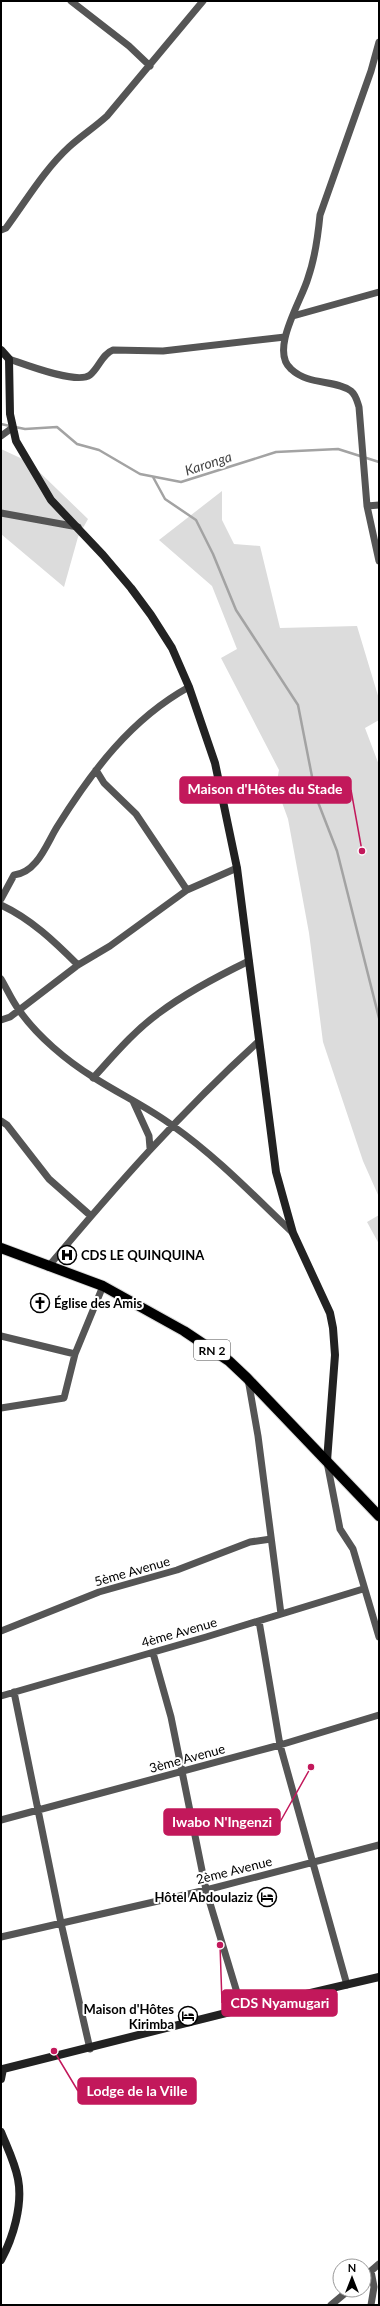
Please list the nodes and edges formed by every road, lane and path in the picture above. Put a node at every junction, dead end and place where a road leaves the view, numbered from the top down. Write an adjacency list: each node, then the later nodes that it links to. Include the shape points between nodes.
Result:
1 (71, 1): 4 (street, via 129,46)
2 (203, 1): 4 (street)
3 (379, 42): 7 (street, via 320,215 318,238 308,279)
4 (150, 66): 5 (street, via 107,116 90,132 69,146 6,228)
5 (1, 230)
6 (379, 292): 7 (street)
7 (293, 316): 8 (street)
8 (285, 337): 10 (street, via 163,351 113,350 106,354 87,377 77,378); 14 (street, via 284,358 287,366 296,374 324,384 340,386 351,391 356,397)
9 (1, 350): 10 (street)
10 (9, 359): 11 (street)
11 (12, 428): 12 (street); 16 (street, via 16,441 52,500)
12 (1, 436)
13 (379, 505): 14 (street)
14 (367, 506): 17 (street)
15 (1, 513): 16 (street)
16 (78, 528): 18 (street, via 151,615 172,648)
17 (379, 561)
18 (189, 687): 19 (street, via 152,710 137,723); 20 (street, via 215,763)
19 (96, 770): 21 (street, via 104,783 136,814); 22 (street, via 57,827 40,858 14,875)
20 (237, 868): 21 (street); 24 (street)
21 (187, 890): 25 (street, via 110,946)
22 (1, 899)
23 (1, 905): 25 (street, via 19,913 37,926)
24 (249, 960): 29 (street); 30 (street, via 195,989 158,1013 120,1048)
25 (78, 965): 27 (street)
26 (1, 979): 27 (street)
27 (19, 1010): 28 (street); 30 (street, via 52,1044)
28 (1, 1020)
29 (259, 1041): 33 (street, via 219,1077); 36 (street, via 276,1172)
30 (93, 1078): 31 (street)
31 (133, 1101): 33 (street); 34 (street, via 149,1136)
32 (1, 1121): 35 (street, via 7,1125 49,1180)
33 (173, 1126): 34 (street); 36 (street, via 218,1161)
34 (150, 1148): 35 (street)
35 (91, 1216): 38 (street)
36 (293, 1233): 44 (street, via 330,1313 333,1328 335,1355)
37 (1, 1248): 38 (main road, RN 2)
38 (48, 1267): 39 (main road, RN 2)
39 (103, 1286): 41 (street); 42 (main road, RN 2, via 184,1331 229,1361)
40 (1, 1336): 41 (street)
41 (75, 1354): 43 (street, via 64,1398)
42 (247, 1378): 44 (main road, RN 2); 46 (street, via 258,1436)
43 (1, 1408)
44 (327, 1461): 45 (main road, RN 2); 47 (street, via 337,1518 343,1536 353,1549)
45 (379, 1516)
46 (271, 1539): 48 (street); 50 (street, 5ème Avenue, via 250,1542 177,1570 99,1592)
47 (363, 1589): 48 (street, 4ème Avenue); 51 (street)
48 (281, 1614): 49 (street, 4ème Avenue)
49 (258, 1621): 52 (street, 4ème Avenue); 56 (street)
50 (1, 1631)
51 (379, 1637)
52 (153, 1652): 53 (street, 4ème Avenue); 57 (street, via 171,1717)
53 (14, 1692): 54 (street, 4ème Avenue); 58 (street)
54 (1, 1696)
55 (379, 1715): 56 (street, 3ème Avenue)
56 (280, 1745): 57 (street, 3ème Avenue); 61 (street)
57 (182, 1771): 58 (street, 3ème Avenue); 62 (street)
58 (37, 1811): 59 (street, 3ème Avenue); 63 (street)
59 (1, 1820)
60 (379, 1845): 61 (street, 2ème Avenue)
61 (312, 1863): 62 (street, 2ème Avenue); 66 (street)
62 (206, 1890): 63 (street, 2ème Avenue); 67 (street)
63 (60, 1923): 64 (street, 2ème Avenue); 68 (street)
64 (1, 1937)
65 (379, 1977): 66 (street)
66 (347, 1985): 67 (street)
67 (242, 2009): 68 (street)
68 (90, 2049): 69 (street)
69 (2, 2070): 70 (street)
70 (1, 2079)
71 (1, 2132): 72 (street, via 18,2179 19,2191 15,2226)
72 (1, 2260)
73 (372, 2276): 76 (street, via 374,2287)
74 (340, 2298): 75 (street)
75 (332, 2305)
76 (371, 2305)

